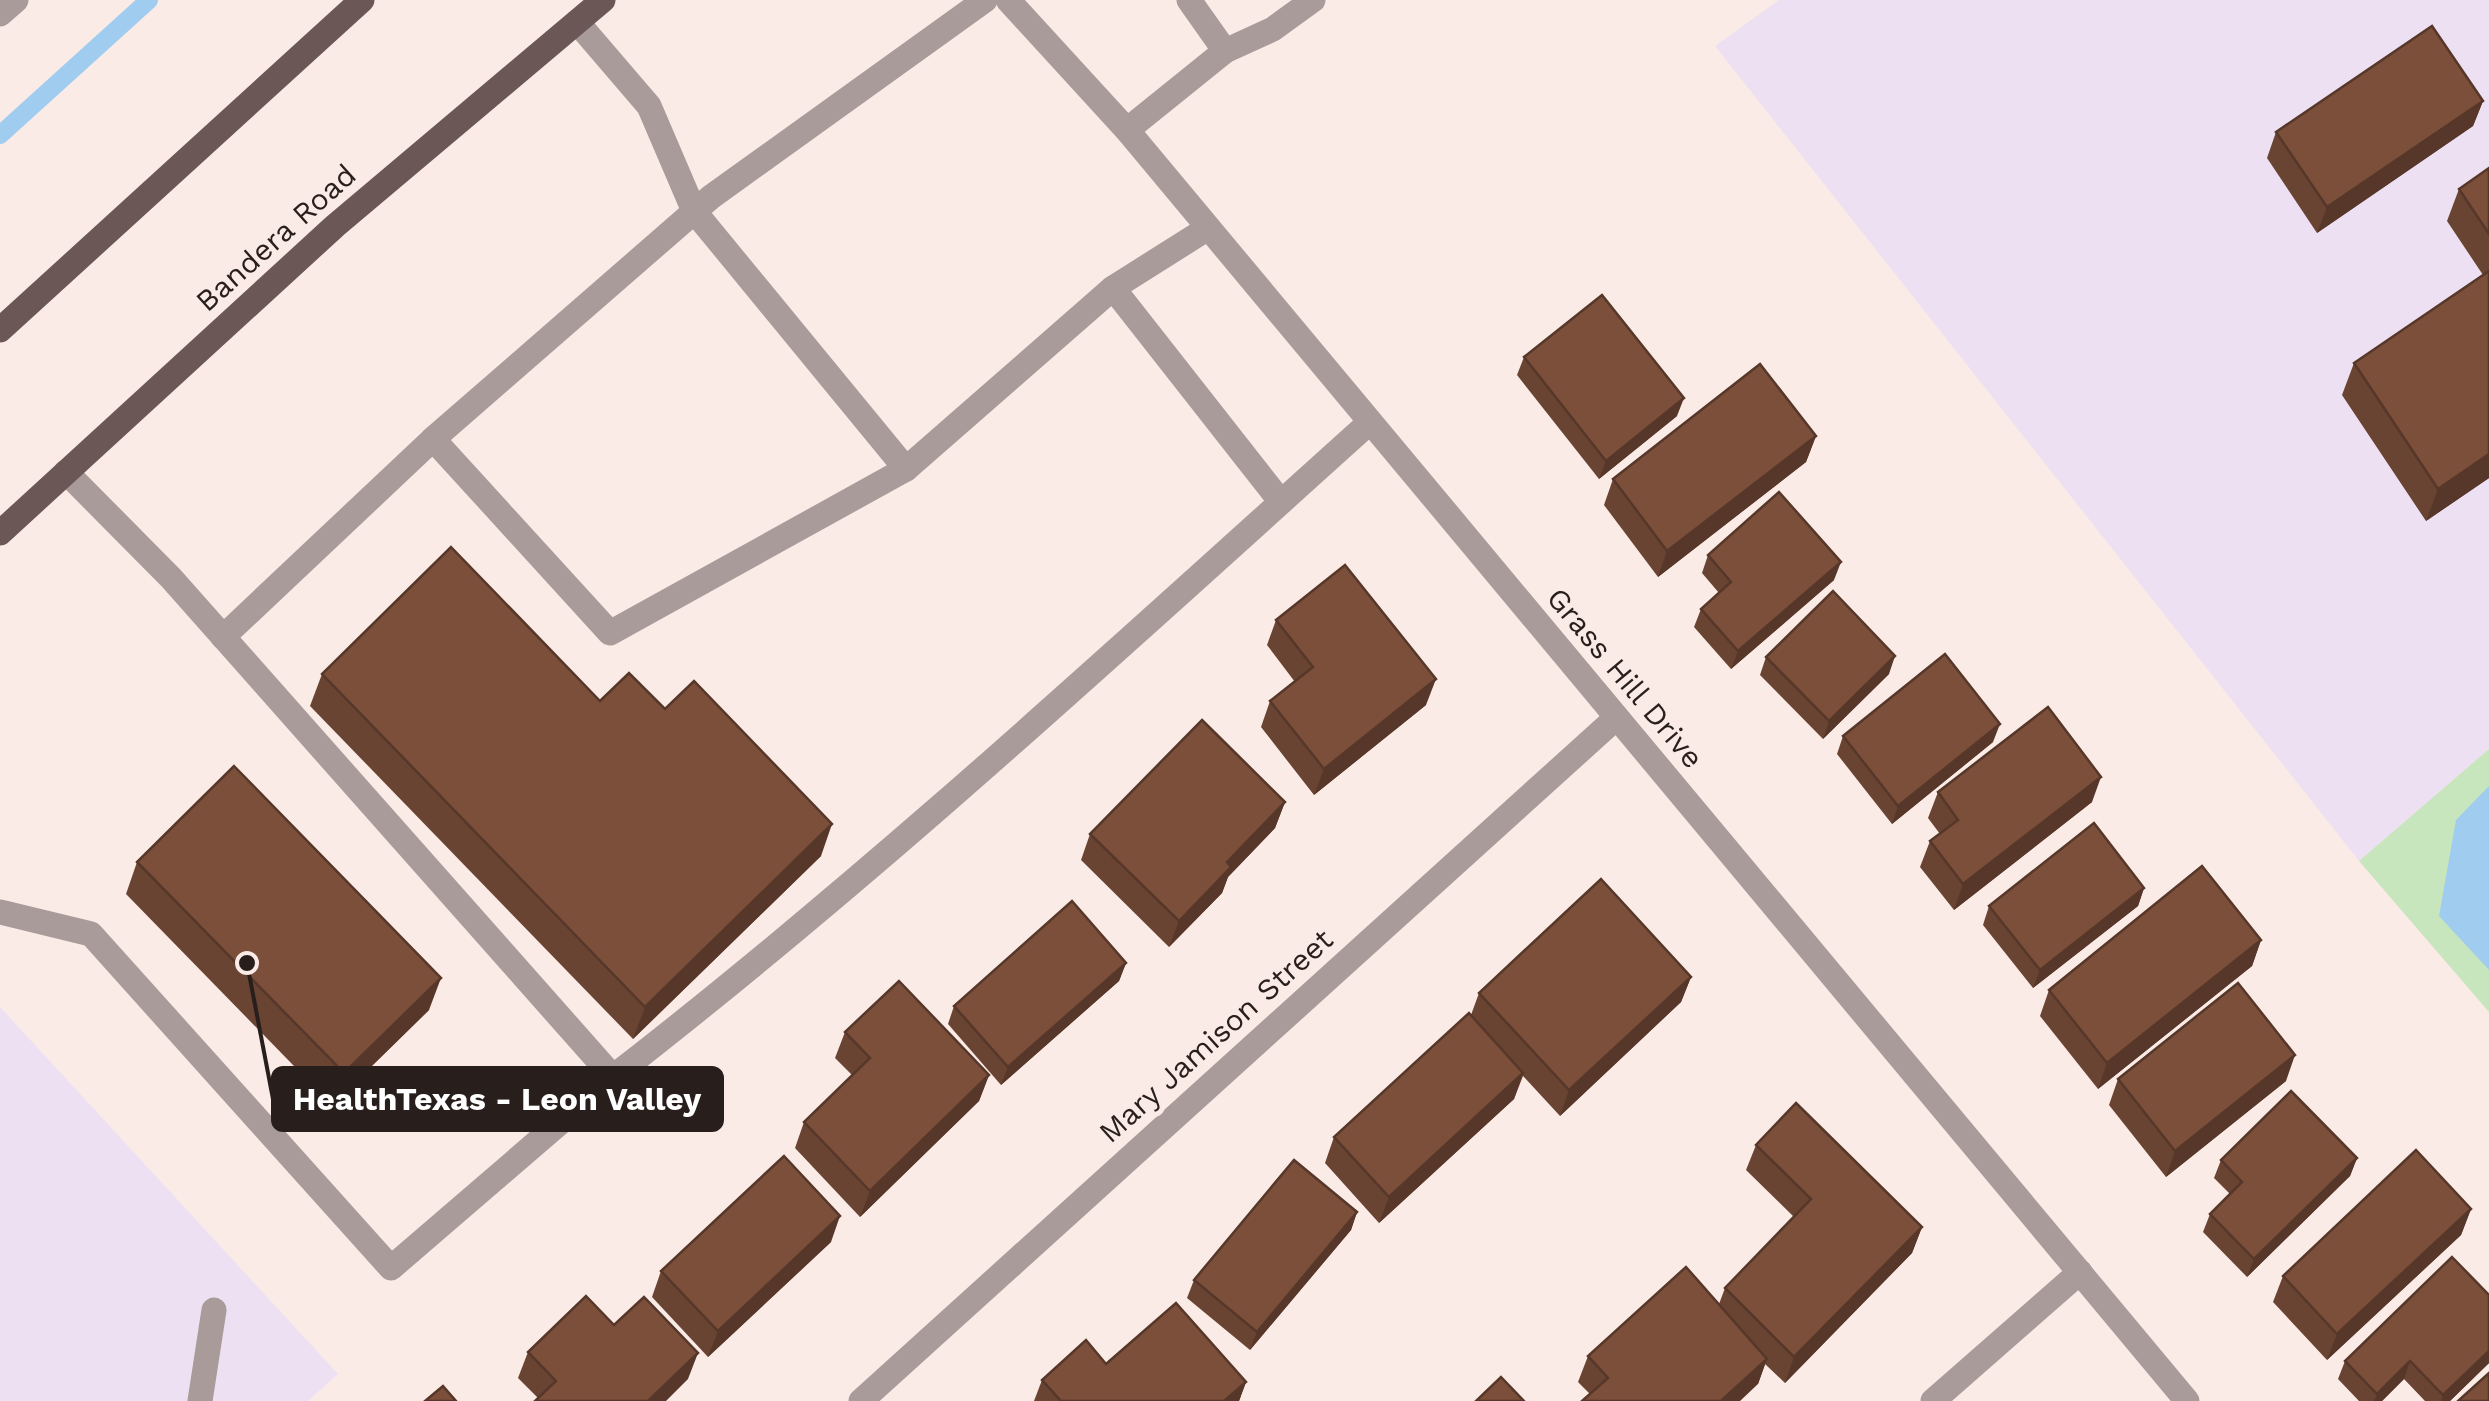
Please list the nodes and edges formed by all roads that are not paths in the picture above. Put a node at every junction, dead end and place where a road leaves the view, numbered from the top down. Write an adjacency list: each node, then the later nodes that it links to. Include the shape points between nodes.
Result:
1 (16, 0): 8 (street)
2 (362, 0): 15 (main road)
3 (604, 0): 9 (main road, Bandera Road)
4 (985, 0): 12 (street)
5 (1008, 0): 11 (street, Grass Hill Drive)
6 (1189, 0): 10 (street)
7 (1314, 0): 10 (street)
8 (0, 14)
9 (577, 22): 12 (street, via 648,106); 19 (main road, Bandera Road, via 335,226)
10 (1226, 50): 11 (street)
11 (1127, 130): 13 (street, Grass Hill Drive)
12 (694, 211): 17 (street); 18 (street)
13 (1208, 228): 14 (street); 16 (street, Grass Hill Drive)
14 (1113, 288): 18 (street); 20 (street)
15 (0, 330)
16 (1370, 422): 20 (street); 23 (street, Grass Hill Drive)
17 (433, 439): 18 (street, via 610,634); 22 (street)
18 (906, 469)
19 (66, 472): 21 (main road, Bandera Road); 22 (street)
20 (1281, 502): 25 (street, via 722,992)
21 (0, 533)
22 (223, 637): 25 (street)
23 (1616, 718): 26 (street, Grass Hill Drive); 29 (street, Mary Jamison Street)
24 (0, 912): 25 (street, via 91,934 391,1268)
25 (613, 1077)
26 (2080, 1272): 30 (street); 31 (street, Grass Hill Drive)
27 (214, 1310): 28 (street)
28 (200, 1401)
29 (861, 1401)
30 (1933, 1401)
31 (2187, 1401)

